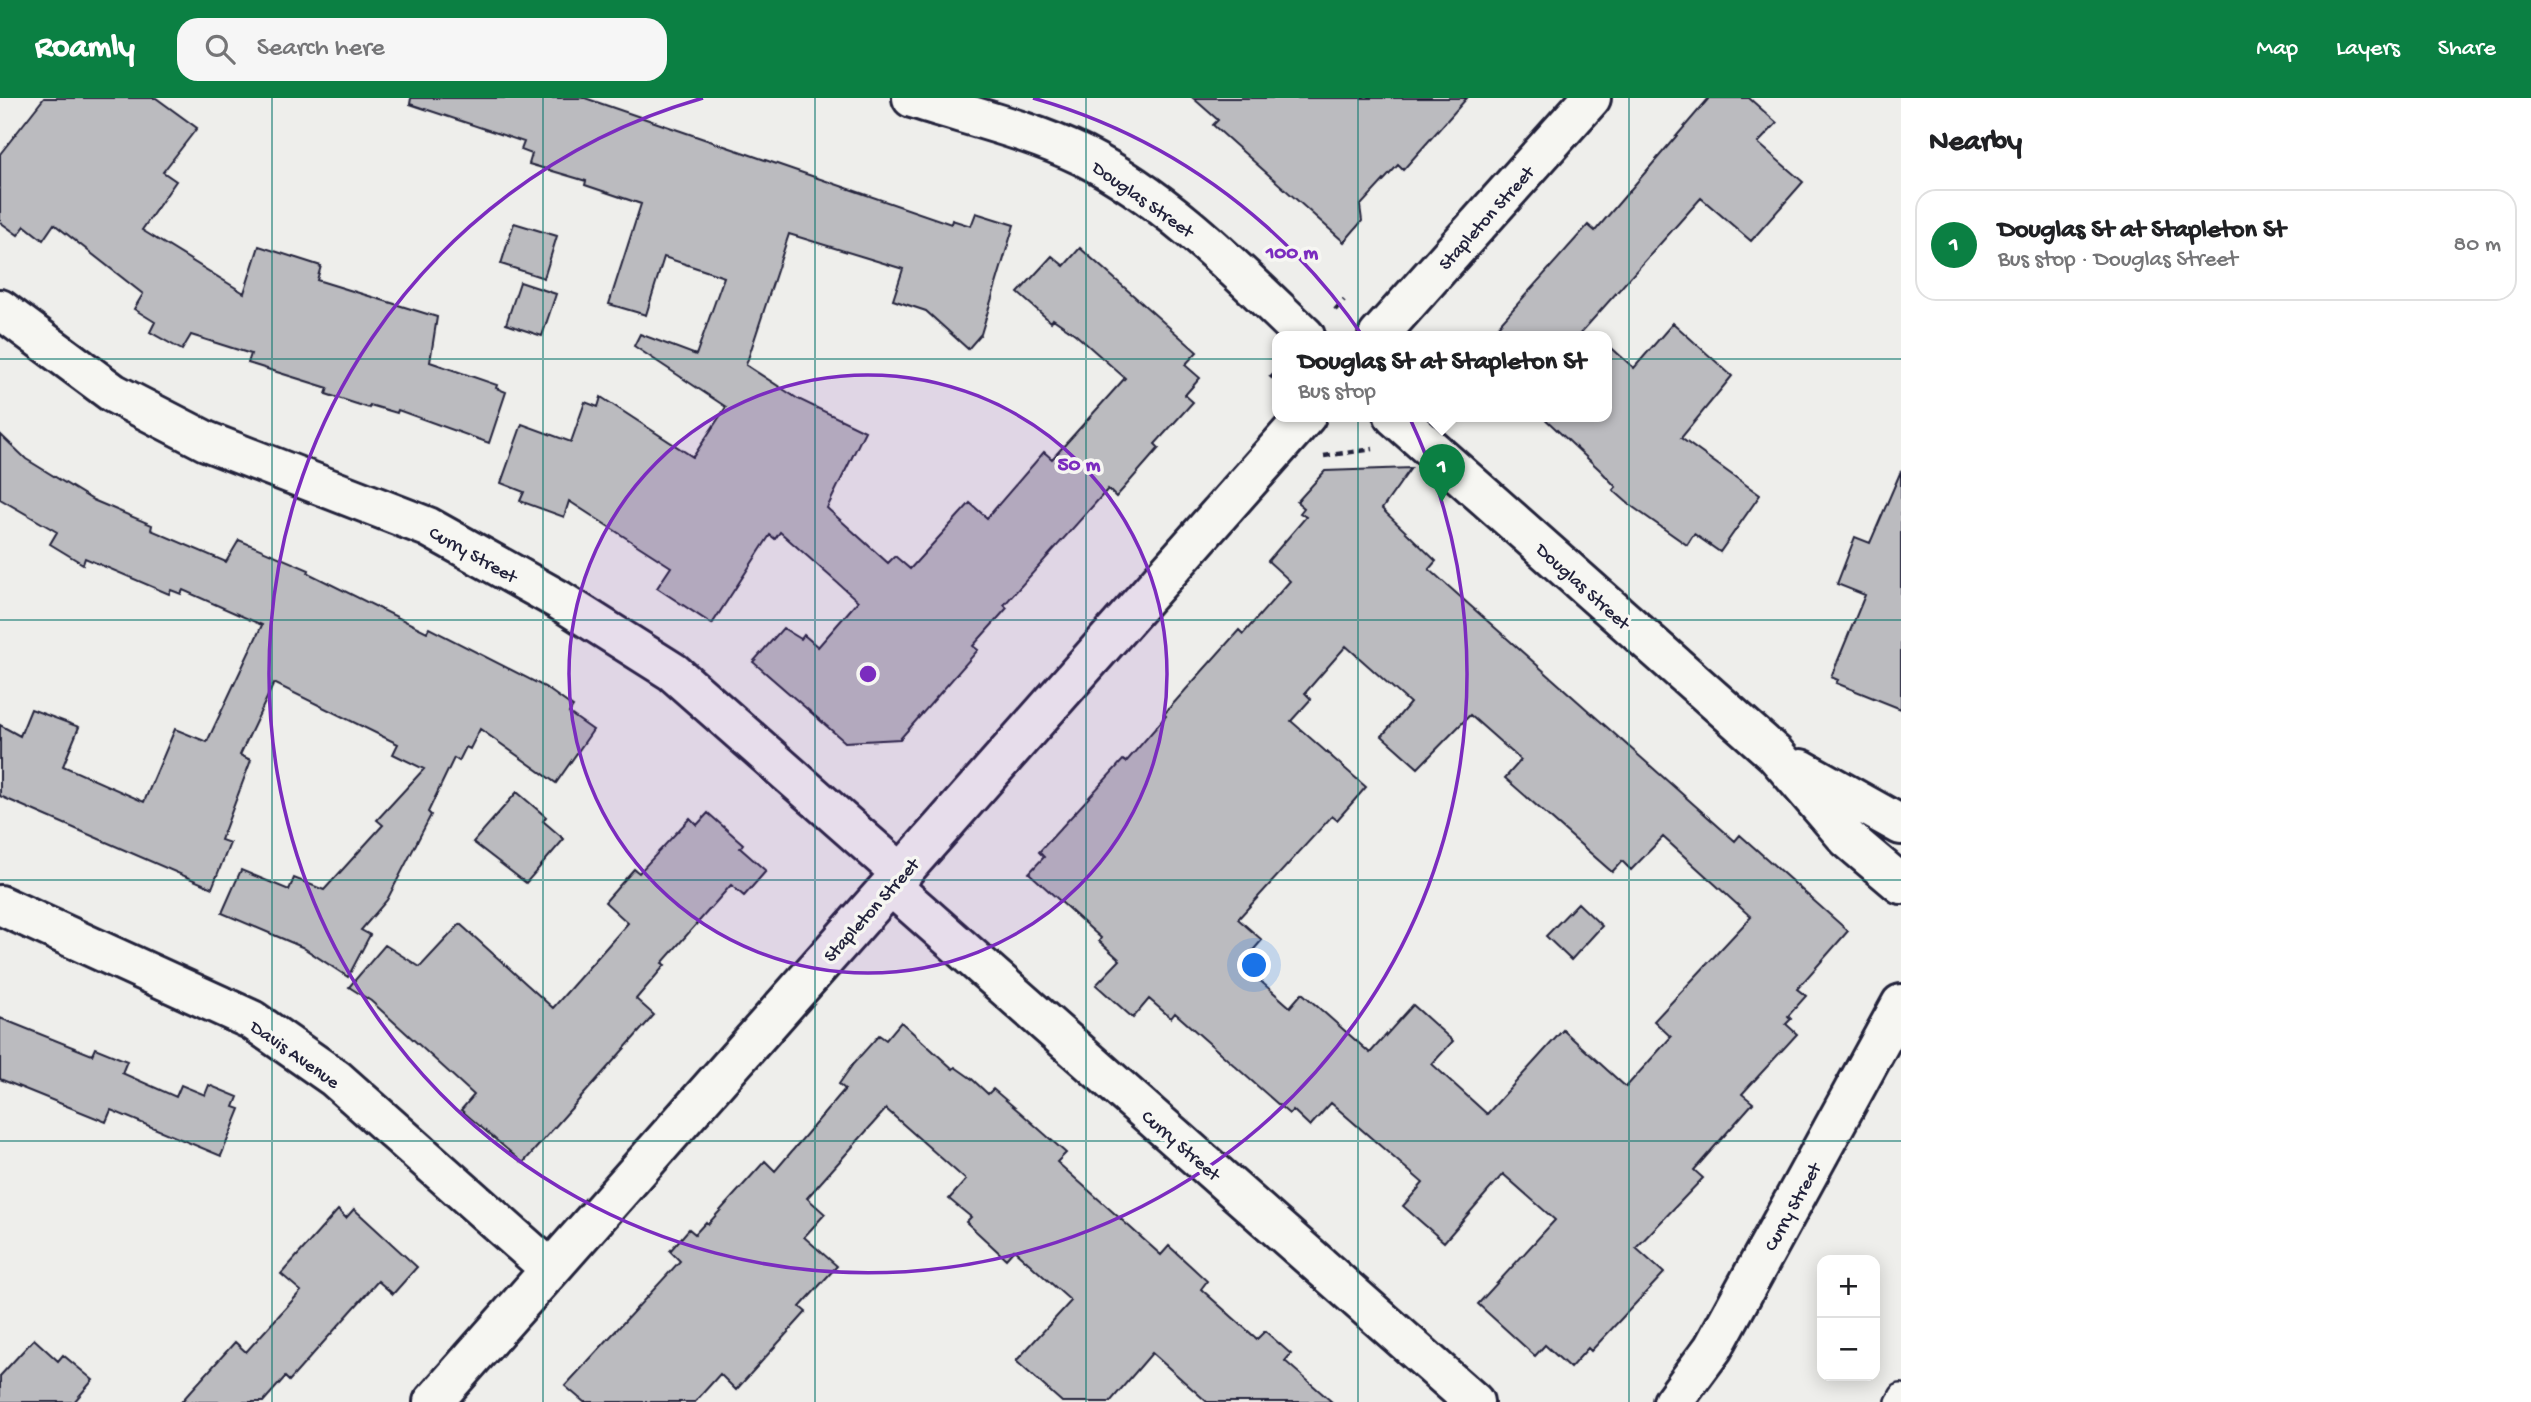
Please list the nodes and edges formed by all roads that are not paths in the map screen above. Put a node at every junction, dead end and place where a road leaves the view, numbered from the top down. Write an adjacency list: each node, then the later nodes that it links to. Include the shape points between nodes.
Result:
1 (912, 98): 4 (street, Douglas Street, via 1052,143 1119,176 1196,233)
2 (1591, 98): 5 (street, Stapleton Street)
3 (0, 309): 10 (street, Curry Street, via 113,393 206,441 428,527 559,600 673,672)
4 (1300, 331)
5 (1382, 331)
6 (1301, 422): 10 (street, Stapleton Street)
7 (1385, 433): 8 (street, Douglas Street)
8 (1775, 754): 9 (street, Douglas Street); 11 (street, Douglas Street, via 1848,839)
9 (1901, 825)
10 (896, 880): 14 (street, Stapleton Street); 17 (street, Curry Street)
11 (1901, 884)
12 (0, 905): 14 (street, Davis Avenue, via 252,1020 335,1079)
13 (1901, 1004): 18 (street, Curry Street, via 1713,1348)
14 (549, 1268): 16 (street, Stapleton Street)
15 (1901, 1395): 19 (lane)
16 (433, 1402)
17 (1474, 1402)
18 (1673, 1402)
19 (1897, 1402)

